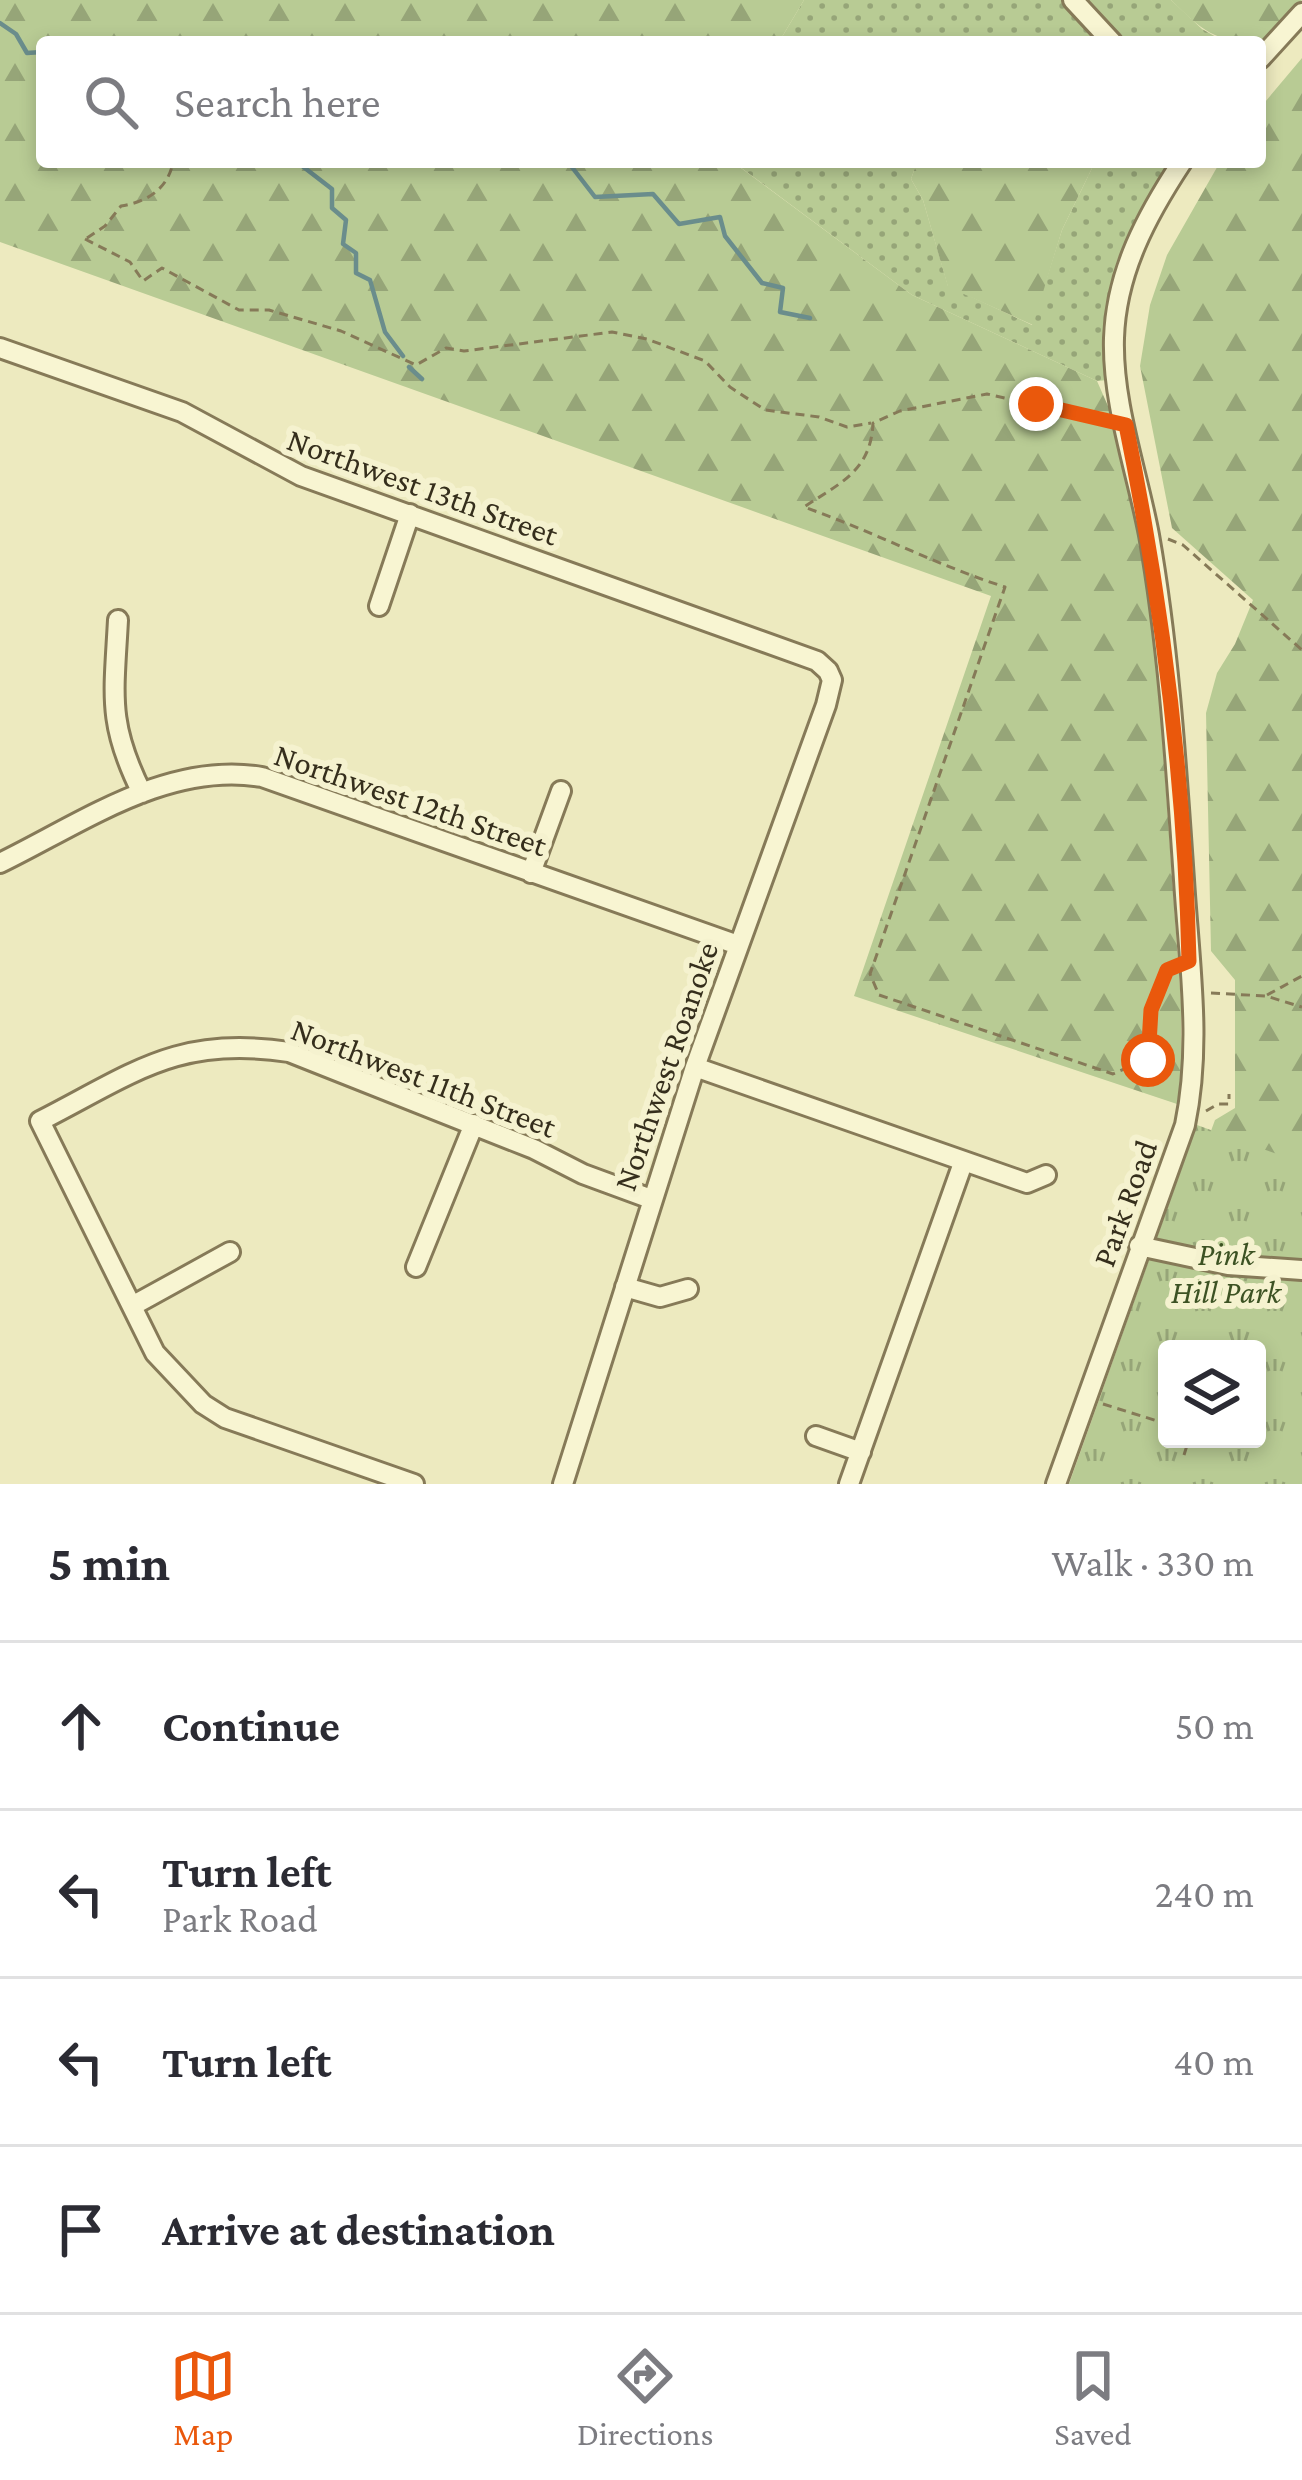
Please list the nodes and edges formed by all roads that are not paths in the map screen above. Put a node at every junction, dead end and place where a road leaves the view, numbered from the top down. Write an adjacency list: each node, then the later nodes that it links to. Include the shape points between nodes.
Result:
1 (1072, 0): 3 (street)
2 (1302, 13): 4 (street)
3 (1106, 36)
4 (1266, 52)
5 (1178, 168): 21 (street, Park Road, via 1137,238 1114,334 1168,656 1191,992 1194,1121)
6 (0, 348): 7 (street, Northwest 13th Street, via 182,412 301,476)
7 (410, 514): 8 (street); 10 (street, Northwest 13th Street)
8 (379, 606)
9 (118, 620): 12 (street, via 112,715)
10 (838, 668): 15 (street, Northwest Roanoke)
11 (561, 791): 14 (street)
12 (142, 793): 13 (street, Northwest 12th Street); 14 (street, Northwest 12th Street, via 201,774 262,777)
13 (0, 862)
14 (531, 873): 15 (street, Northwest 12th Street)
15 (739, 945): 16 (street, Northwest Roanoke)
16 (694, 1067): 18 (street); 20 (street, Northwest Roanoke)
17 (474, 1124): 20 (street, Northwest 11th Street); 23 (street); 27 (street, Northwest 11th Street, via 289,1052 219,1046 161,1060 40,1121)
18 (963, 1163): 19 (street, via 1028,1183); 29 (street)
19 (1046, 1175)
20 (651, 1199): 25 (street, Northwest Roanoke)
21 (1139, 1246): 24 (street, via 1205,1262); 33 (street, Park Road)
22 (230, 1252): 27 (street)
23 (416, 1267)
24 (1302, 1270)
25 (625, 1287): 26 (street, via 660,1298); 31 (street, Northwest Roanoke)
26 (688, 1289)
27 (132, 1306): 30 (street, via 155,1353 225,1418)
28 (816, 1436): 29 (street)
29 (861, 1451): 32 (street)
30 (414, 1484)
31 (563, 1484)
32 (849, 1484)
33 (1056, 1484)

